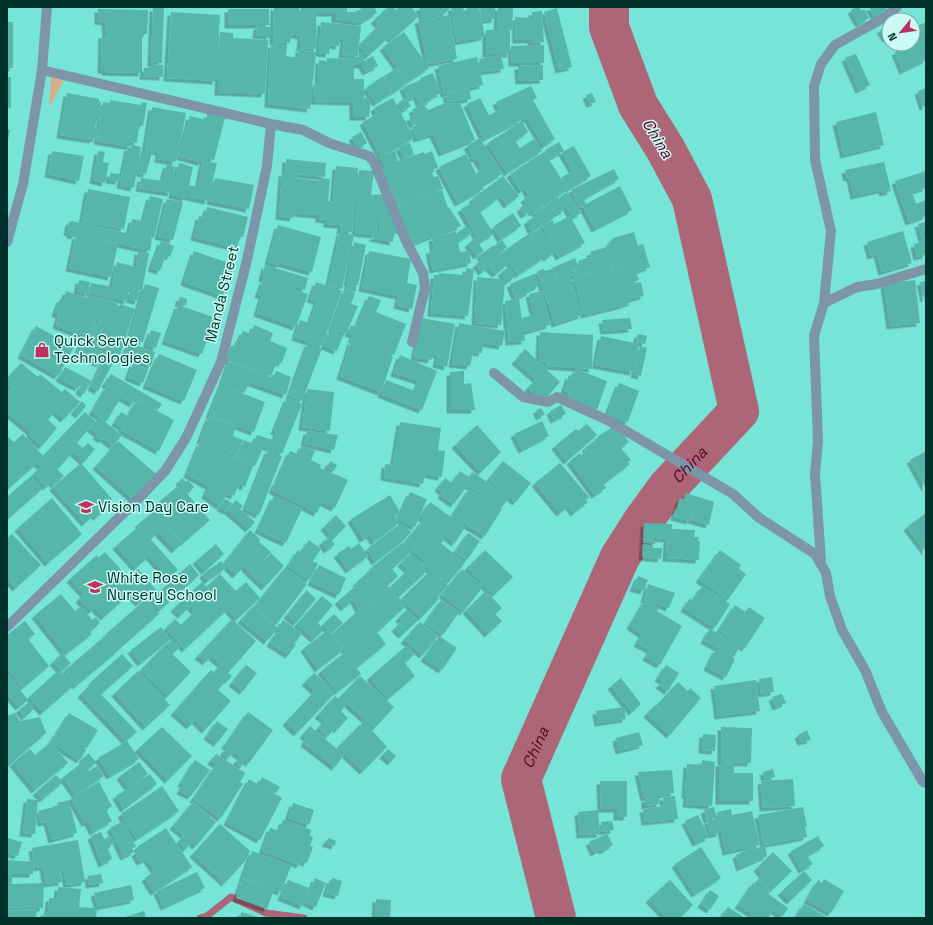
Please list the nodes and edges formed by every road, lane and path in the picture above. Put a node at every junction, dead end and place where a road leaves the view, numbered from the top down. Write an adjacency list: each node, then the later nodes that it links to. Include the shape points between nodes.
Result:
1 (47, 7): 3 (street)
2 (897, 7): 7 (street, via 887,16 835,45 821,64 814,86 815,160 831,231)
3 (42, 70): 4 (street); 5 (street, via 23,184)
4 (270, 124): 8 (street, via 303,130 329,143 369,156 374,162 406,241 423,273 425,288); 11 (street, Manda Street, via 265,174 247,260 221,362 186,438 165,471 142,496)
5 (7, 242)
6 (926, 269): 7 (street, via 877,284 857,287)
7 (824, 303): 10 (street, via 814,336 818,441 815,474)
8 (412, 342)
9 (494, 373): 10 (street, via 524,397 548,402 557,397 609,421 733,494 758,517 815,554)
10 (821, 562): 12 (street, via 842,630 865,670 882,712 923,782)
11 (7, 627)
12 (926, 783)

